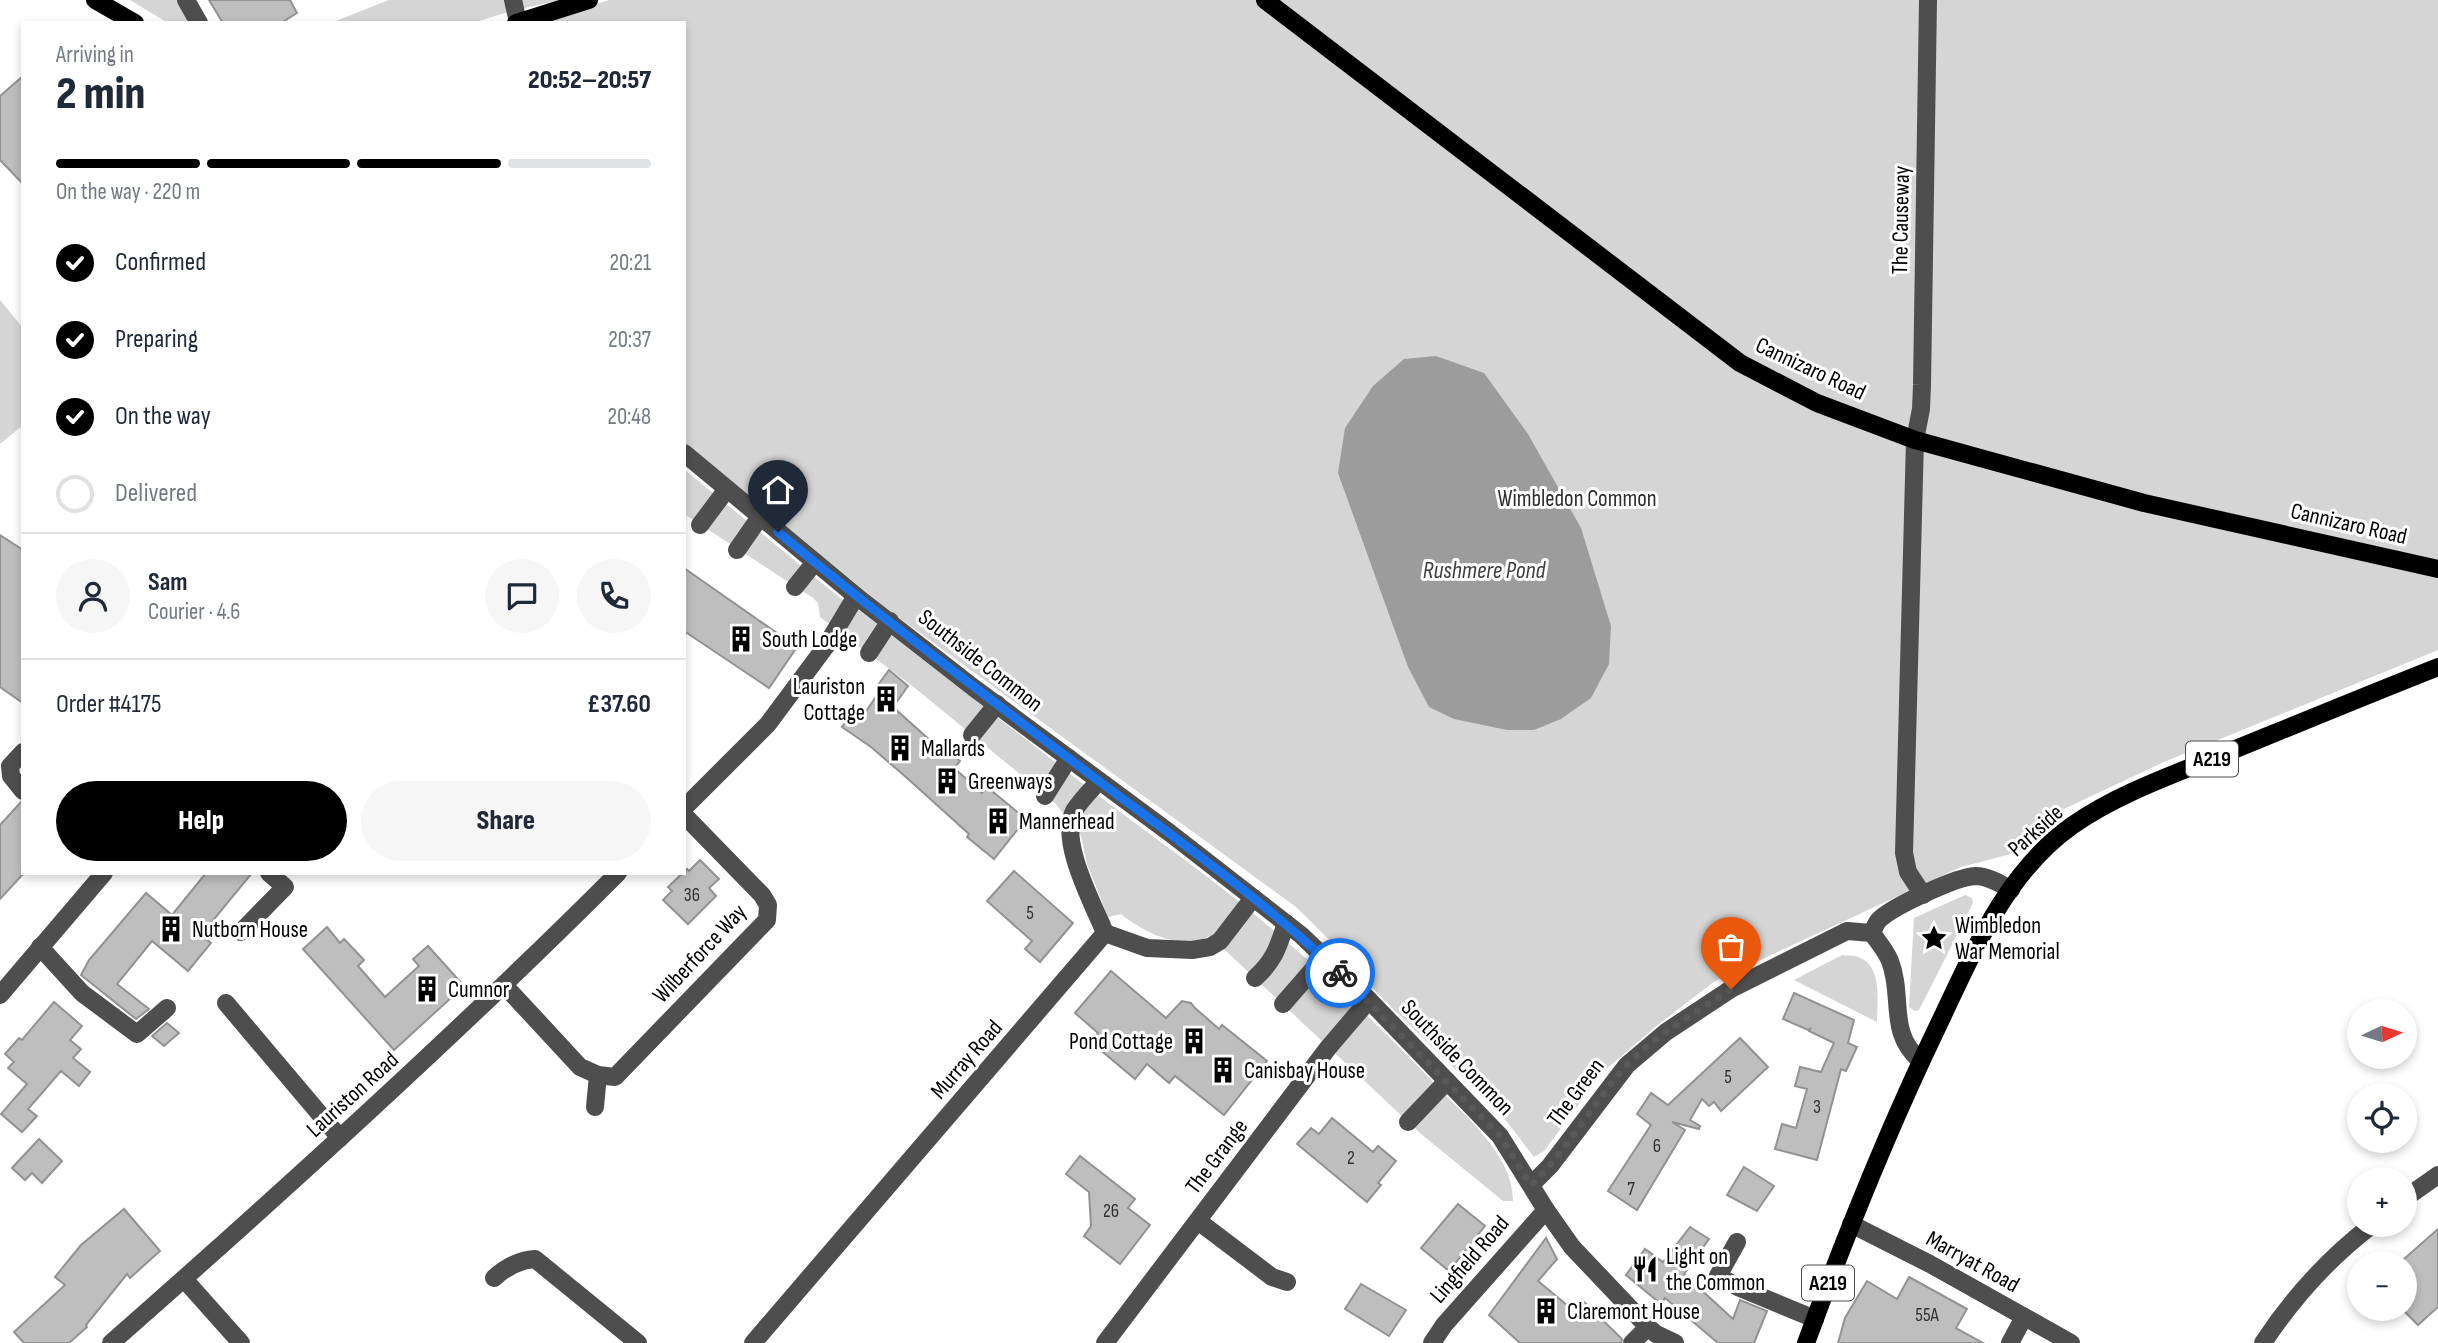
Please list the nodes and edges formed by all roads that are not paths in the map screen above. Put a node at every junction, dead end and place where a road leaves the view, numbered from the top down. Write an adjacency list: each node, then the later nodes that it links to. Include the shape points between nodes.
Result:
1 (95, 0): 8 (main road)
2 (186, 0): 9 (street)
3 (513, 0): 10 (street)
4 (589, 0): 7 (main road)
5 (1265, 0): 12 (main road, Cannizaro Road, via 1740,363 1817,403)
6 (1928, 0): 12 (street, The Causeway, via 1922,385)
7 (554, 5): 11 (main road)
8 (132, 21)
9 (198, 21)
10 (517, 21)
11 (519, 21)
12 (1915, 440): 19 (main road, Cannizaro Road, via 2144,503); 38 (street, The Causeway, via 1904,853 1908,872)
13 (687, 460): 14 (street, Southside Common)
14 (727, 489): 15 (street, Southside Common); 16 (street)
15 (760, 517): 17 (street); 18 (street, Southside Common)
16 (700, 525)
17 (737, 550)
18 (815, 562): 20 (street); 21 (street, Southside Common)
19 (2438, 569)
20 (795, 587)
21 (856, 596): 22 (street, Southside Common); 32 (street, via 826,646 768,724)
22 (890, 621): 23 (street); 25 (street, Southside Common)
23 (869, 653)
24 (2438, 667): 37 (main road, Parkside / A219, via 2112,802 2043,849)
25 (996, 704): 26 (street); 28 (street, Southside Common)
26 (972, 734)
27 (21, 754): 30 (street, via 10,766)
28 (1069, 758): 29 (street, Southside Common); 31 (street)
29 (1098, 781): 39 (street, Southside Common); 42 (street, via 1073,812 1070,837)
30 (21, 788)
31 (1045, 796)
32 (686, 806)
33 (686, 818): 54 (street, Wilberforce Way, via 762,895 768,905 767,920 615,1077)
34 (102, 875): 44 (street)
35 (271, 875): 41 (street, via 285,887)
36 (616, 875): 47 (street, Lauriston Road)
37 (2011, 890): 38 (street, via 1979,876 1964,877); 53 (main road, Parkside / A219, via 1960,979)
38 (1923, 895): 43 (street, via 1879,919)
39 (1253, 898): 40 (street, Southside Common); 42 (street, via 1220,941 1210,947 1147,948)
40 (1286, 923): 45 (street, Southside Common); 46 (street, via 1271,962)
41 (241, 932)
42 (1105, 933): 76 (street, Murray Road)
43 (1872, 933): 53 (street, via 1889,959 1896,982 1896,1012 1909,1051); 60 (street, The Green, via 1847,931 1731,989 1666,1032 1627,1065)
44 (40, 947): 48 (street); 52 (street, via 82,993 138,1034)
45 (1324, 957): 49 (street, Southside Common); 51 (street)
46 (1255, 978)
47 (505, 986): 54 (street, via 580,1067); 58 (street, Lauriston Road)
48 (0, 995)
49 (1369, 1000): 55 (street, Southside Common); 63 (street, The Grange)
50 (226, 1003): 58 (street)
51 (1283, 1004)
52 (167, 1008)
53 (1921, 1061): 64 (main road, Parkside / A219)
54 (598, 1076): 56 (street)
55 (1447, 1081): 57 (street); 60 (street, Southside Common, via 1500,1136)
56 (594, 1107)
57 (1408, 1122)
58 (340, 1138): 68 (street, Lauriston Road)
59 (2438, 1175): 61 (street)
60 (1531, 1185): 62 (street, Southside Common)
61 (2417, 1190)
62 (1546, 1210): 72 (street, Southside Common, via 1580,1255); 78 (street, Lingfield Road)
63 (1198, 1221): 69 (street, via 1272,1278); 77 (street, The Grange)
64 (1851, 1224): 70 (street, Marryat Road); 71 (main road, A219)
65 (2359, 1237): 84 (street, via 2281,1316)
66 (1737, 1242): 71 (street, via 1718,1276)
67 (494, 1278): 75 (street, via 506,1268 536,1259)
68 (184, 1279): 73 (street, Lauriston Road); 74 (street)
69 (1287, 1282)
70 (2024, 1317): 82 (street); 83 (street, Marryat Road)
71 (1815, 1319): 81 (main road, A219)
72 (1648, 1327): 79 (street); 80 (street, Southside Common)
73 (111, 1343)
74 (241, 1343)
75 (638, 1343)
76 (753, 1343)
77 (1105, 1343)
78 (1432, 1343)
79 (1632, 1343)
80 (1675, 1343)
81 (1806, 1343)
82 (2010, 1343)
83 (2071, 1343)
84 (2263, 1343)

